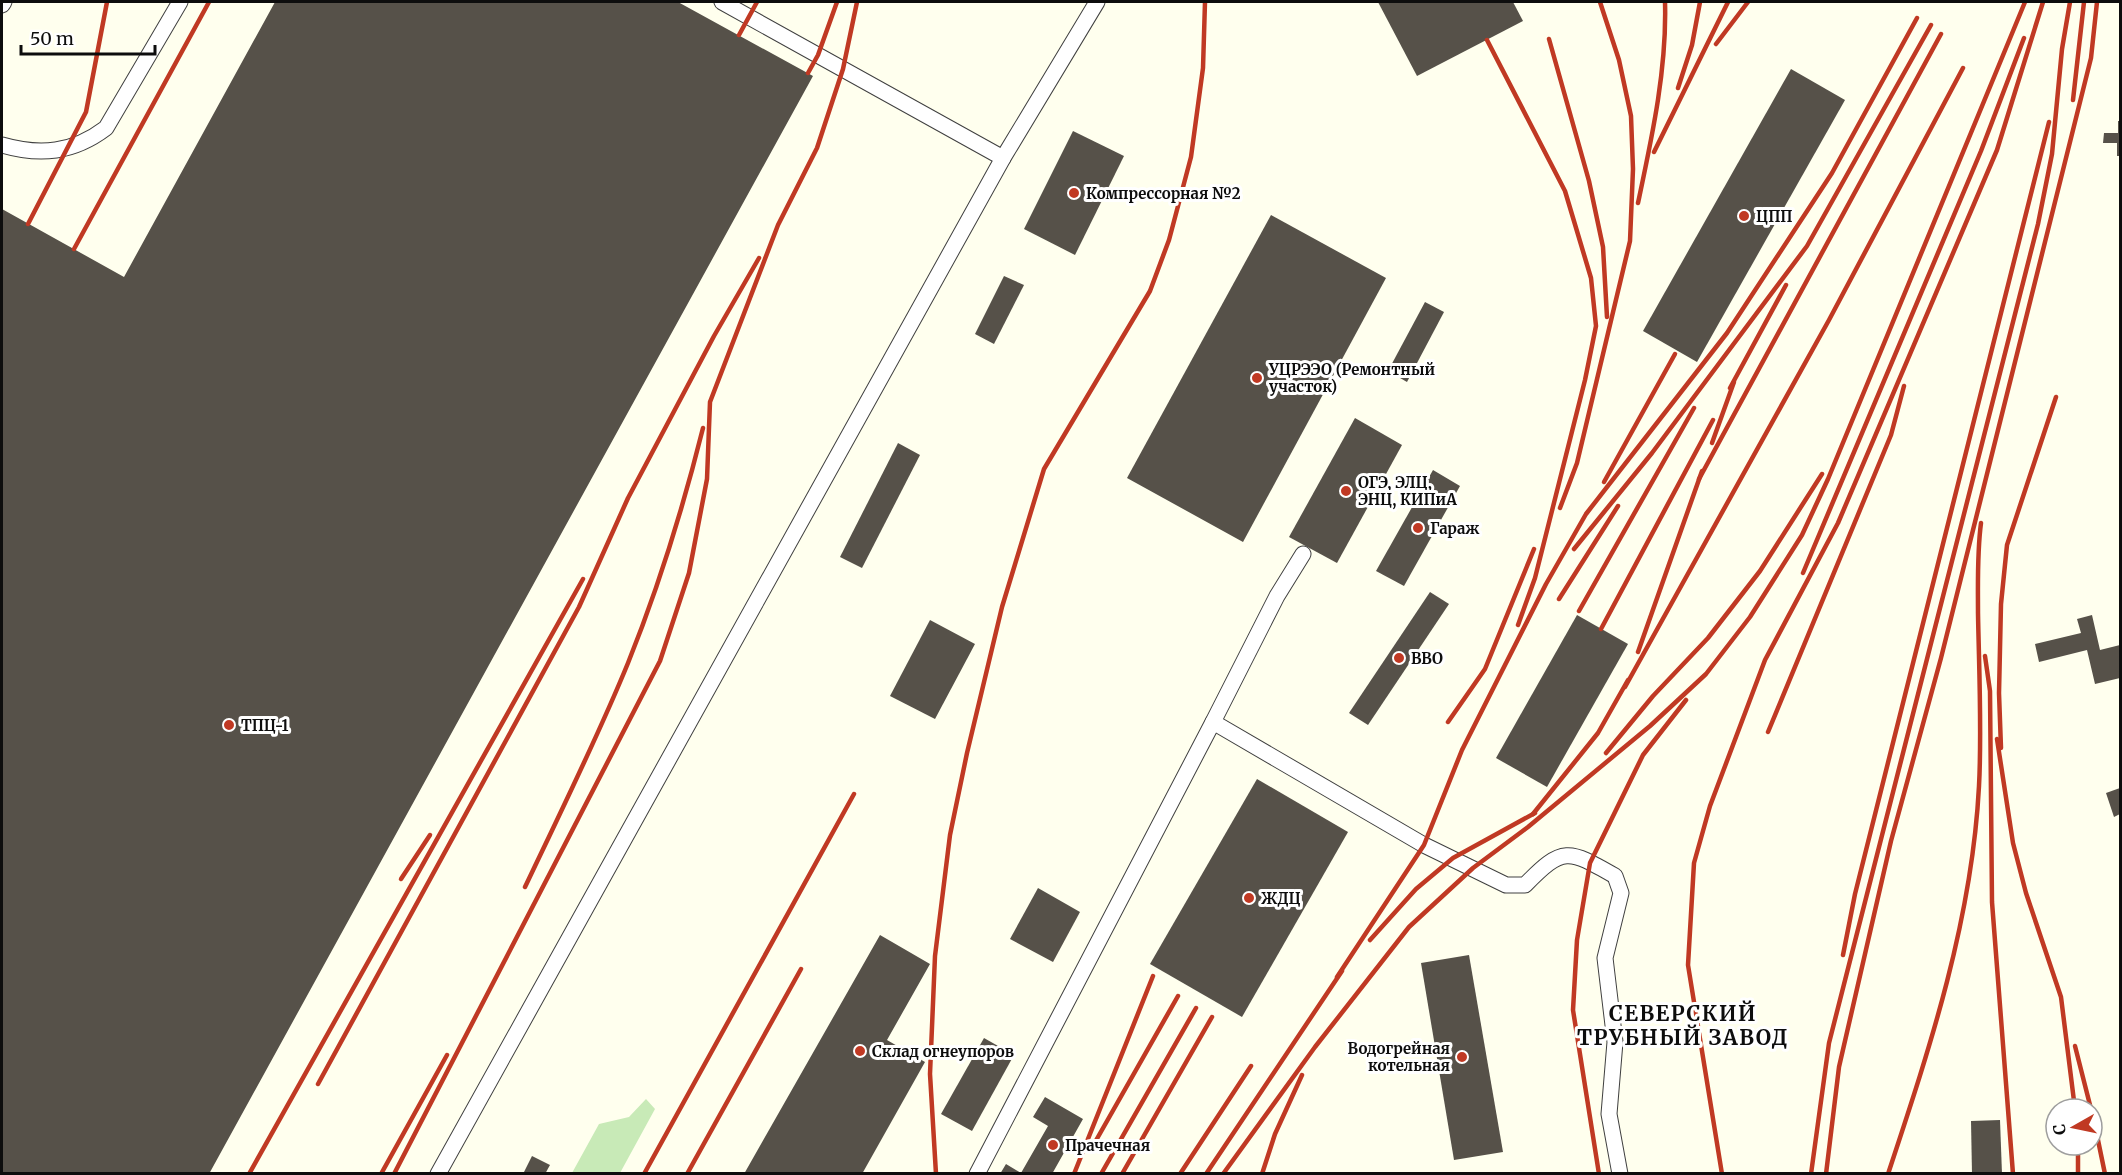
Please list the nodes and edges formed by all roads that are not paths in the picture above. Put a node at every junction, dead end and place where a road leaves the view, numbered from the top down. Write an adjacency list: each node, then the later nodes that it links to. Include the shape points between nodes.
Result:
1 (180, 2): 4 (street, via 99,133 66,149 26,152)
2 (722, 2): 5 (street)
3 (1097, 2): 5 (street)
4 (2, 145)
5 (1003, 158): 8 (street)
6 (1303, 554): 7 (street, via 1277,596)
7 (1213, 722): 9 (street); 10 (street, via 1424,845 1506,885 1525,885 1554,857 1564,855 1575,856 1615,876 1621,893 1605,958 1615,1042 1609,1114)
8 (438, 1173)
9 (977, 1173)
10 (1620, 1173)

